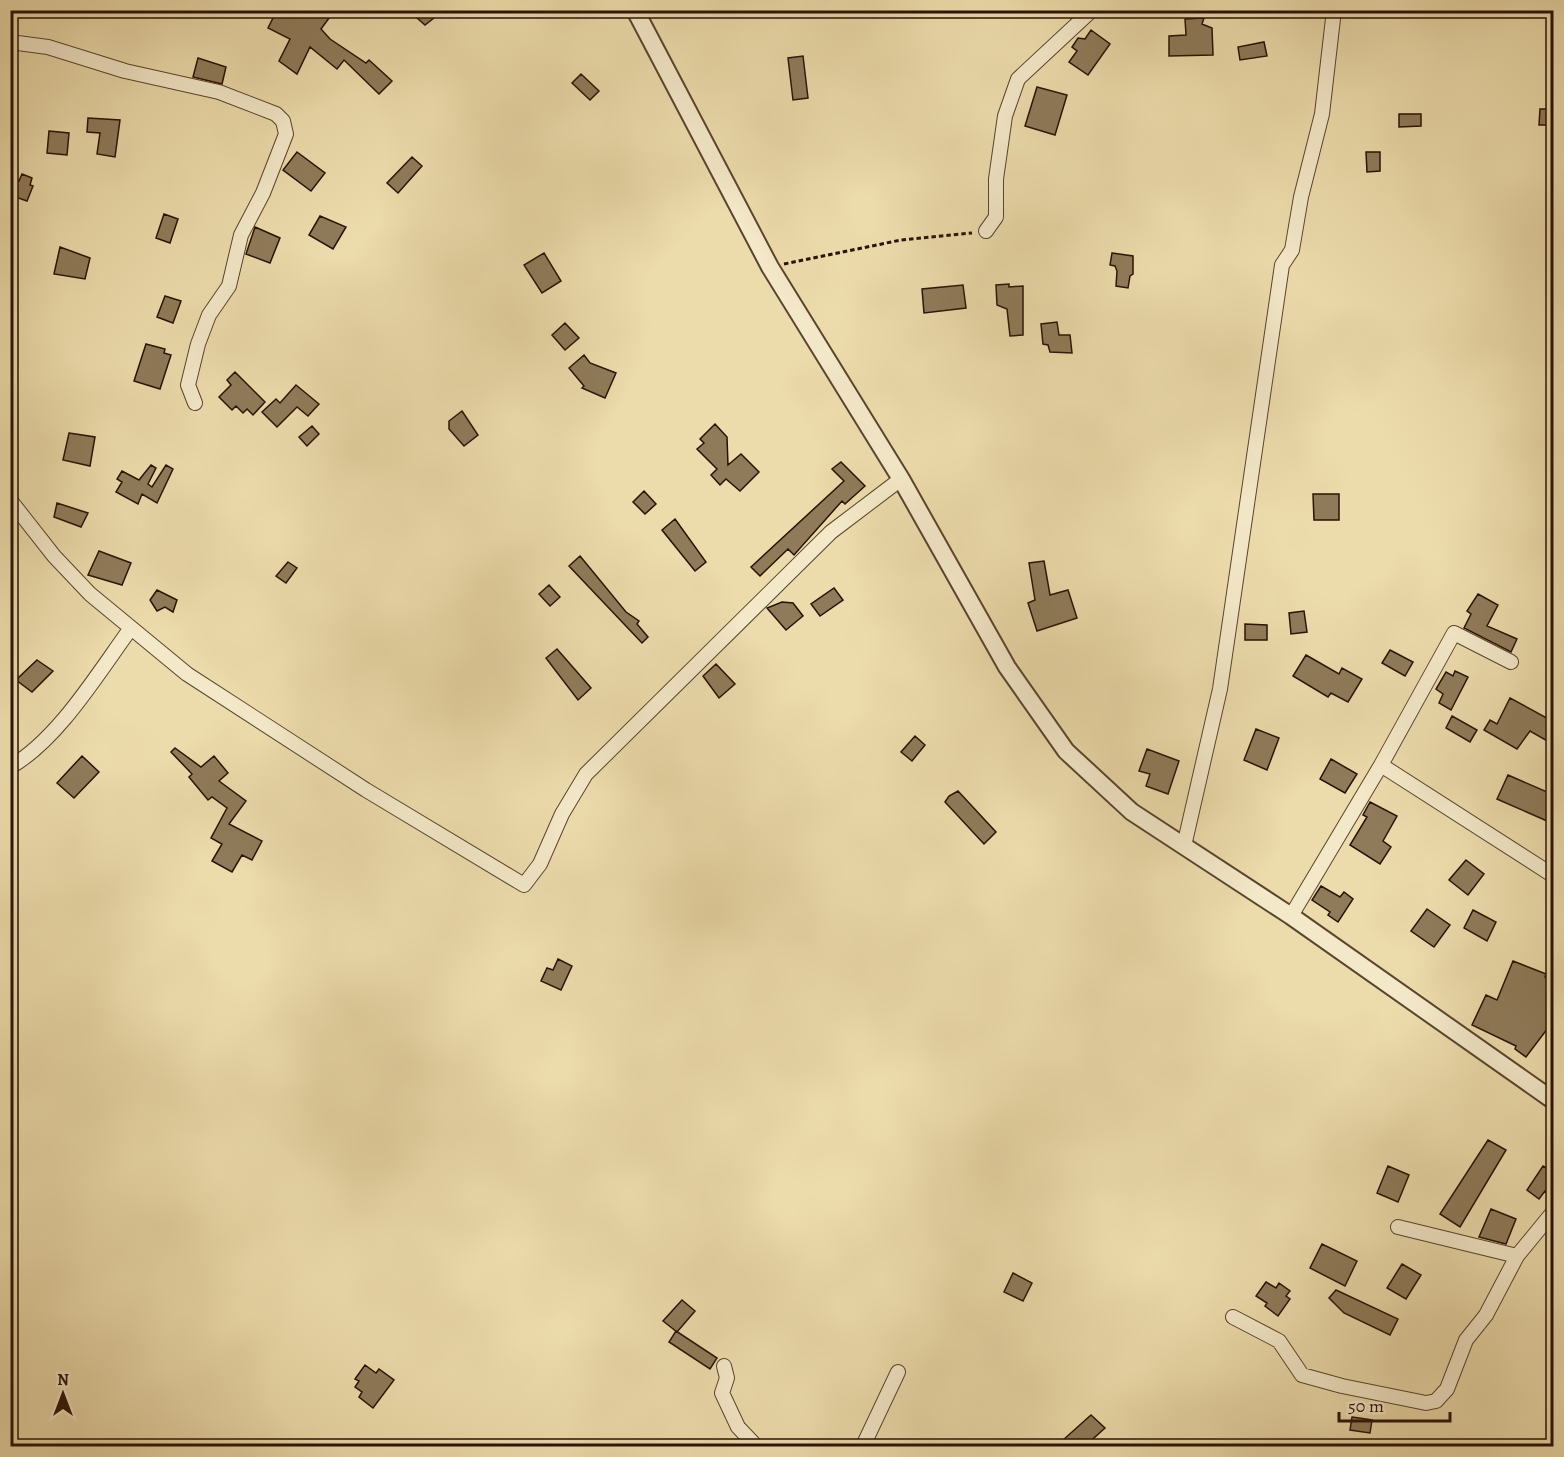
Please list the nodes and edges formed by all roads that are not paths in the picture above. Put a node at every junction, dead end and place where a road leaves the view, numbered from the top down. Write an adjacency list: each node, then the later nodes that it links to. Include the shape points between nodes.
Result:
1 (634, 10): 7 (street, via 770,267)
2 (1092, 10): 5 (street, via 1018,79 1005,116 996,179 996,217)
3 (1334, 10): 13 (street, via 1322,114 1292,250 1282,265 1220,689)
4 (10, 42): 6 (street, via 48,47 125,71 219,92 276,114 283,121 286,134 263,193 241,235 229,286 209,315 198,344 188,385)
5 (986, 231)
6 (195, 403)
7 (901, 479): 9 (street, via 831,532 586,774 562,814 540,864 524,885 366,790 187,674); 13 (street, via 1006,667 1066,751 1132,812)
8 (10, 500): 9 (street, via 54,556 90,594)
9 (131, 628): 12 (street, via 51,734 30,756)
10 (1511, 662): 11 (street, via 1454,633)
11 (1381, 765): 14 (street); 15 (street)
12 (10, 767)
13 (1184, 846): 15 (street)
14 (1554, 876)
15 (1291, 916): 16 (street)
16 (1554, 1101)
17 (1554, 1211): 19 (street)
18 (1398, 1227): 19 (street)
19 (1517, 1256): 20 (street, via 1486,1315 1467,1340 1447,1389 1436,1401 1426,1403 1302,1375 1280,1341)
20 (1233, 1317)
21 (724, 1366): 23 (street, via 727,1378 722,1393 738,1427)
22 (898, 1372): 24 (street)
23 (756, 1446)
24 (863, 1446)

